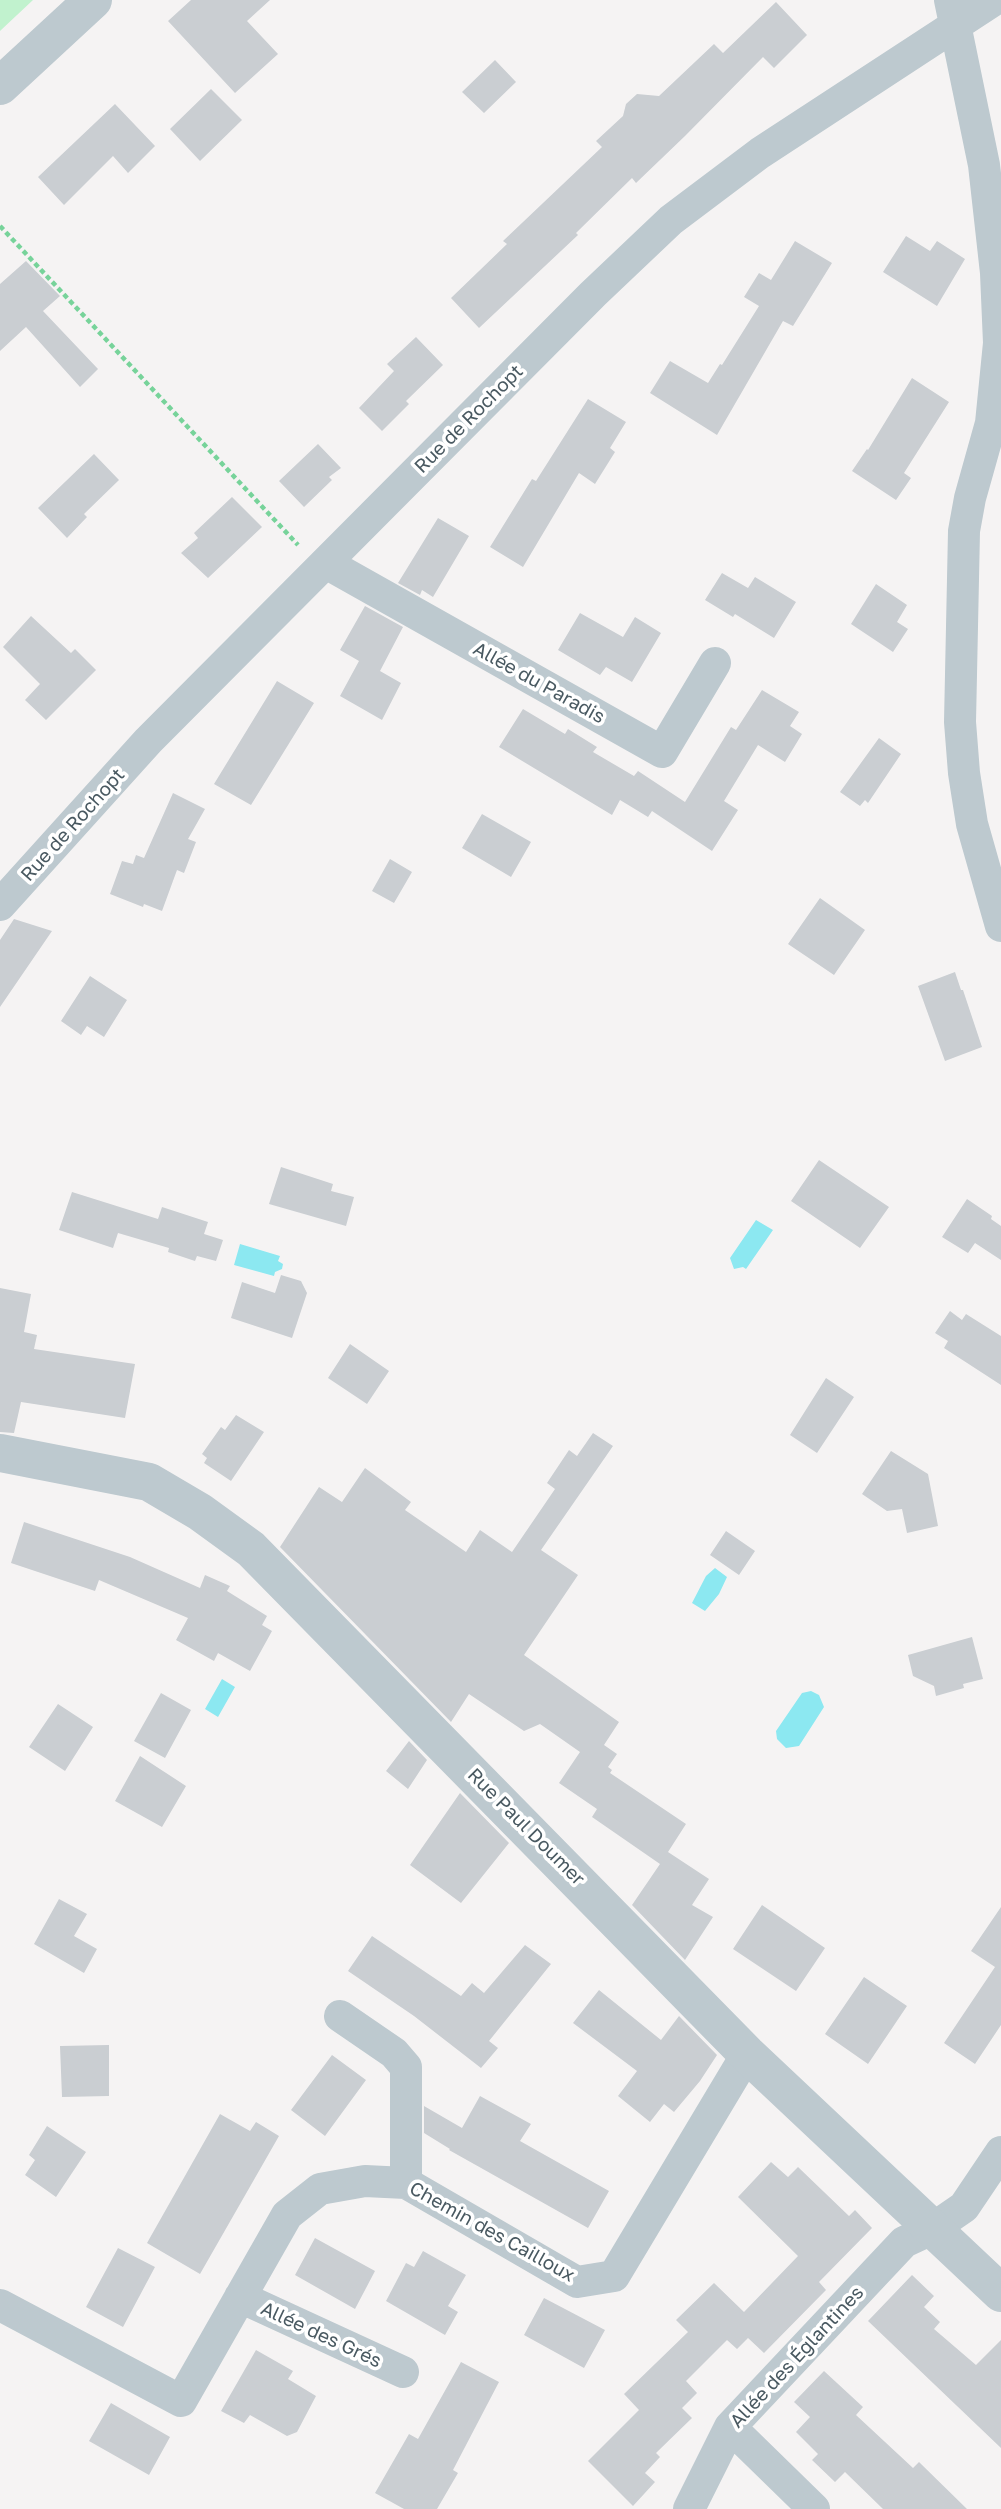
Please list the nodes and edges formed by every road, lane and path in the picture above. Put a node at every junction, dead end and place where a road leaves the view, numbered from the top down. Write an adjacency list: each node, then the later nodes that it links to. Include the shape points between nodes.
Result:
1 (93, 0): 4 (street)
2 (994, 0): 3 (street, Rue de Rochopt)
3 (952, 14): 6 (street, Rue de Rochopt, via 671,220); 9 (street, via 984,165 996,272 999,343 991,424 964,531 960,722 972,824)
4 (0, 86)
5 (0, 226): 6 (path)
6 (324, 566): 7 (street, Allée du Paradis, via 662,752); 8 (street, Rue de Rochopt, via 148,741)
7 (715, 663)
8 (0, 905)
9 (1001, 926)
10 (0, 1453): 12 (street, Rue Paul Doumer, via 149,1482 200,1511 251,1549)
11 (340, 2015): 14 (street, via 394,2053 406,2067)
12 (747, 2054): 14 (street, Chemin des Cailloux, via 614,2276 577,2282); 15 (street, Rue Paul Doumer)
13 (1001, 2152): 15 (street, Allée des Églantines, via 964,2207)
14 (406, 2183): 17 (street, Chemin des Cailloux, via 365,2181 320,2189 287,2215)
15 (932, 2229): 16 (street, Rue Paul Doumer); 20 (street, Allée des Églantines, via 904,2242)
16 (1001, 2293)
17 (240, 2298): 18 (street, Chemin des Cailloux, via 181,2401); 19 (street, Allée des Grés)
18 (0, 2305)
19 (402, 2372)
20 (730, 2427): 21 (street, Allée des Églantines); 22 (street)
21 (689, 2509)
22 (814, 2509)

